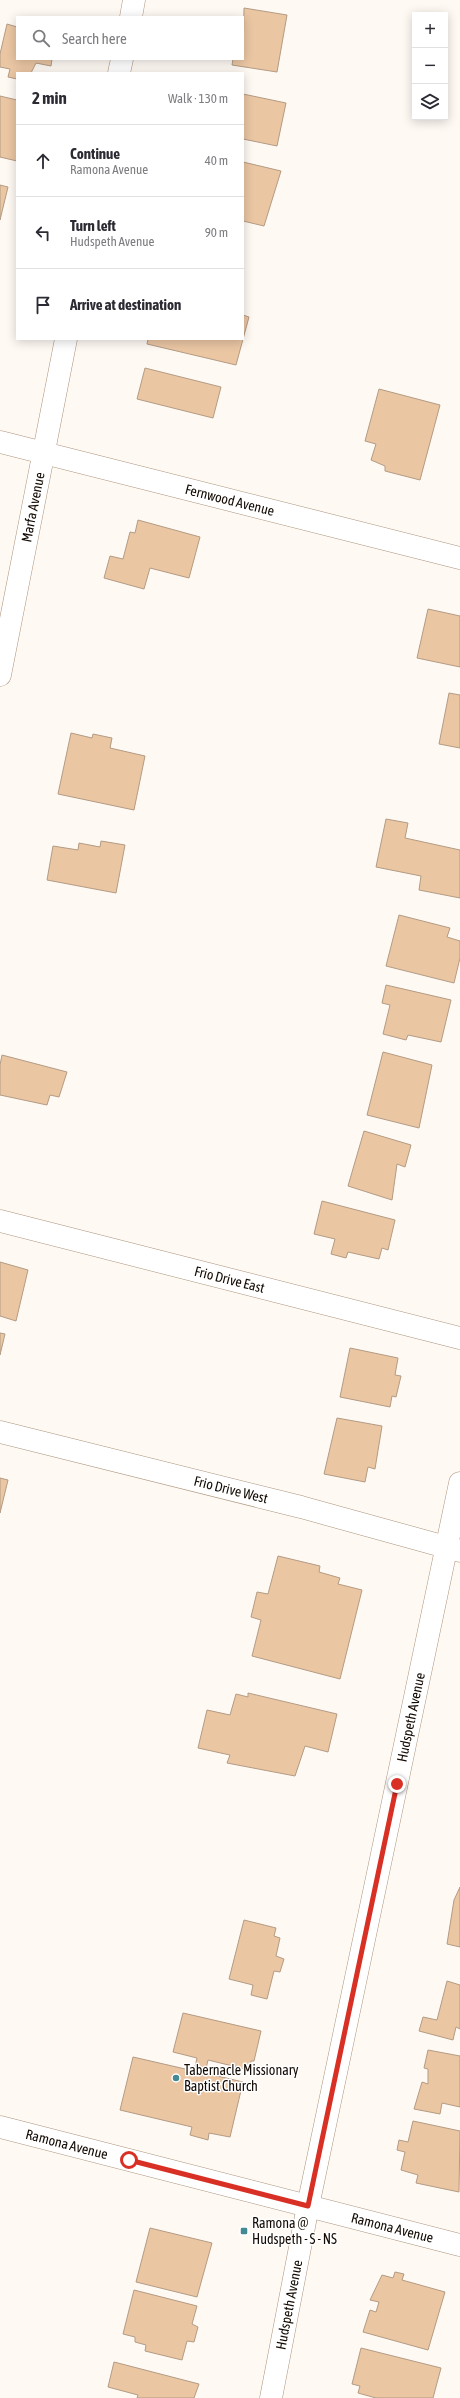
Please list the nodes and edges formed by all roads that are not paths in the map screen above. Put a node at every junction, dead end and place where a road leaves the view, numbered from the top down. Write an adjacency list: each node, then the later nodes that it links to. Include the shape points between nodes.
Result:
1 (134, 0): 2 (street)
2 (131, 16)
3 (122, 60): 4 (street)
4 (119, 72)
5 (66, 340): 7 (street, Marfa Avenue)
6 (0, 442): 7 (street, Fernwood Avenue)
7 (44, 452): 8 (street, Fernwood Avenue); 9 (street, Marfa Avenue)
8 (460, 558)
9 (0, 675)
10 (0, 1221): 11 (street, Frio Drive East)
11 (460, 1338)
12 (0, 1432): 14 (street, Frio Drive West, via 301,1507)
13 (460, 1483): 14 (street, Hudspeth Avenue)
14 (454, 1550): 16 (street, Hudspeth Avenue)
15 (0, 2127): 16 (street, Ramona Avenue)
16 (308, 2206): 17 (street, Ramona Avenue); 18 (street, Hudspeth Avenue)
17 (460, 2245)
18 (271, 2398)

